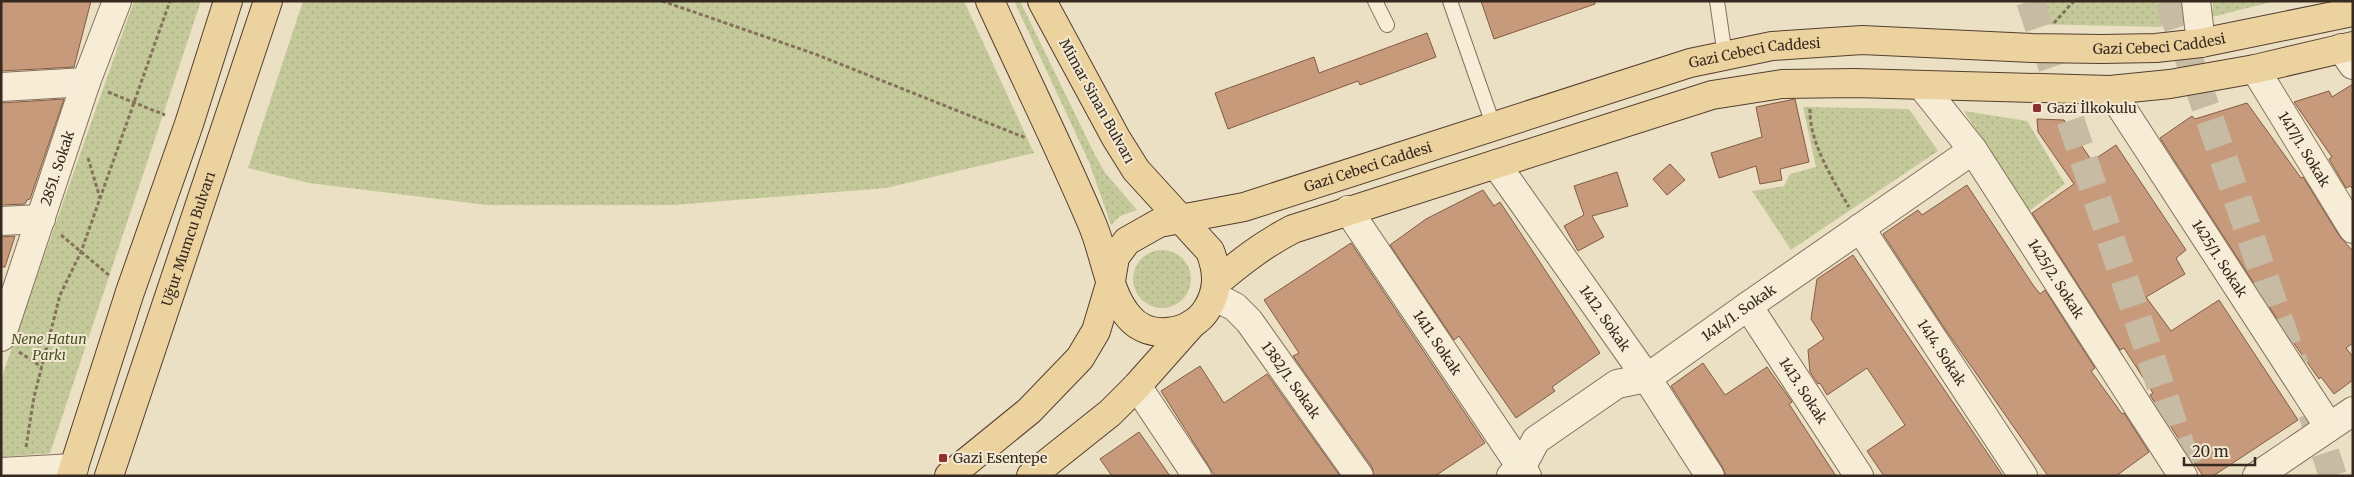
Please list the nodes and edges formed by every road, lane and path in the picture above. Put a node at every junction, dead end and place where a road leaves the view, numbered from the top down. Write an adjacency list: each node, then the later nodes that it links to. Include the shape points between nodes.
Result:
1 (117, 1): 18 (street, 2851. Sokak)
2 (170, 1): 23 (path)
3 (228, 1): 24 (main road)
4 (268, 1): 49 (main road, Uğur Mumcu Bulvarı)
5 (662, 1): 27 (path, via 815,54)
6 (990, 1): 27 (main road)
7 (1042, 1): 31 (main road, Mimar Sinan Bulvarı, via 1136,170)
8 (1375, 1): 13 (lane)
9 (1450, 1): 25 (lane)
10 (1717, 1): 16 (lane)
11 (2196, 1): 14 (street)
12 (2353, 12): 14 (main road, Gazi Cebeci Caddesi)
13 (1387, 25)
14 (2201, 43): 16 (main road, Gazi Cebeci Caddesi, via 2102,49 1862,40 1772,46)
15 (2349, 53): 17 (main road)
16 (1725, 56): 25 (main road, Gazi Cebeci Caddesi, via 1690,63)
17 (2256, 69): 22 (main road, via 2170,84); 34 (street, 1417/1. Sokak)
18 (86, 82): 21 (street); 23 (path); 30 (street, 2851. Sokak)
19 (1811, 84): 20 (main road); 28 (main road, via 1782,84 1712,95); 33 (path, via 1810,118 1824,162)
20 (1922, 86): 22 (main road); 26 (street, 1425/2. Sokak)
21 (1, 87)
22 (2110, 90): 45 (street, 1425/1. Sokak)
23 (135, 104): 24 (path); 35 (path)
24 (188, 124): 38 (main road)
25 (1494, 127): 31 (main road, Gazi Cebeci Caddesi, via 1244,207)
26 (1973, 150): 33 (street, 1414/1. Sokak); 57 (street, 1425/2. Sokak)
27 (1059, 152): 36 (main road, via 1102,248)
28 (1496, 164): 29 (main road); 42 (street, 1412. Sokak)
29 (1348, 210): 37 (main road, via 1293,229 1264,244); 48 (street, 1411. Sokak)
30 (41, 219): 32 (street); 35 (path); 41 (street, 2851. Sokak)
31 (1179, 219): 36 (main road, via 1158,223 1127,241 1115,257); 37 (main road, via 1210,251 1216,266)
32 (1, 221)
33 (1860, 228): 39 (street, 1414/1. Sokak); 56 (street, 1414. Sokak)
34 (2353, 229)
35 (81, 252): 38 (path); 46 (path, via 60,295)
36 (1111, 281): 40 (main road, via 1118,304 1142,328 1160,333 1177,331); 50 (main road, via 1096,331 1080,358 1029,410)
37 (1216, 289): 40 (main road, via 1205,313); 53 (street, 1382/1. Sokak, via 1249,321)
38 (130, 292): 47 (main road)
39 (1748, 306): 42 (street, 1414/1. Sokak); 55 (street, 1413. Sokak)
40 (1192, 324): 43 (main road)
41 (1, 337)
42 (1647, 378): 48 (street, 1414/1. Sokak, via 1617,384 1536,440); 54 (street, 1412. Sokak)
43 (1137, 386): 51 (main road, via 1110,413); 52 (street)
44 (2353, 411): 45 (street)
45 (2329, 427): 58 (street)
46 (12, 470): 47 (street)
47 (72, 472)
48 (1520, 473)
49 (109, 476)
50 (949, 476)
51 (1031, 476)
52 (1197, 476)
53 (1359, 476)
54 (1710, 476)
55 (1859, 476)
56 (2024, 476)
57 (2183, 476)
58 (2256, 476)

